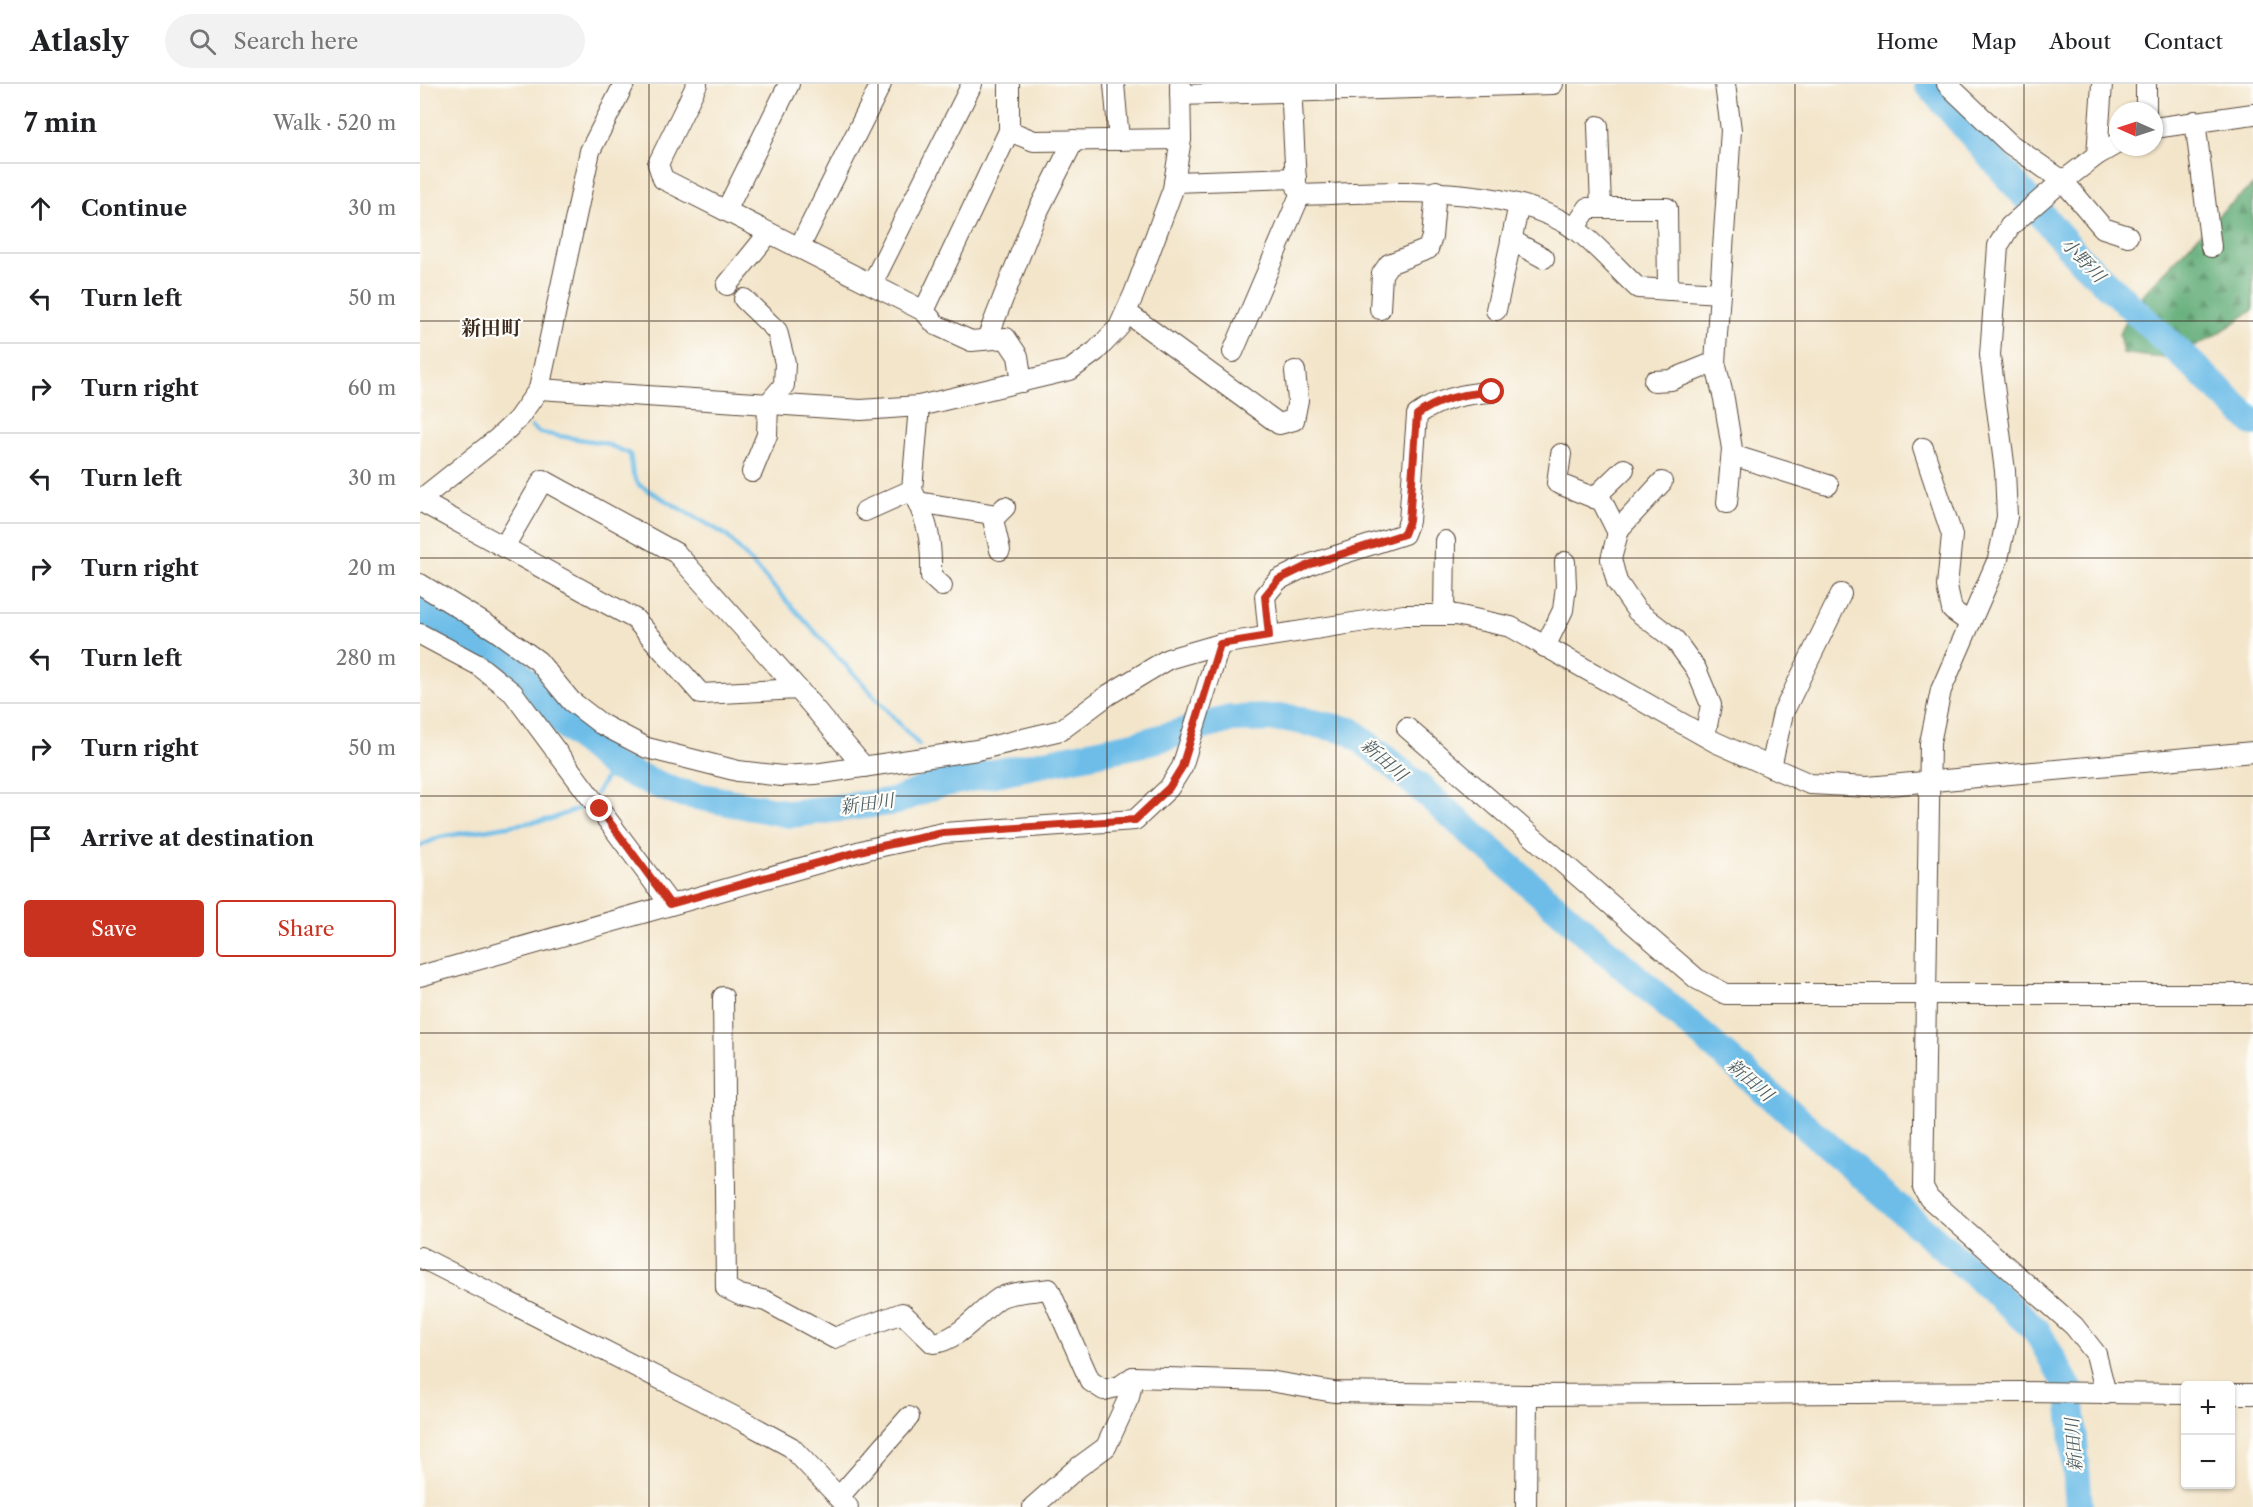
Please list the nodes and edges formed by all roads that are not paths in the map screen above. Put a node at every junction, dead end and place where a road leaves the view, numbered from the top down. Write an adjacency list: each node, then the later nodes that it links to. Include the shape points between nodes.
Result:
1 (624, 84): 58 (street, via 590,151)
2 (697, 84): 35 (street, via 658,164 663,179)
3 (789, 84): 35 (street)
4 (881, 84): 41 (street)
5 (972, 84): 44 (street)
6 (1009, 84): 23 (street)
7 (1114, 84): 26 (street)
8 (1553, 84): 13 (street)
9 (1725, 84): 46 (street, via 1731,130)
10 (1947, 84): 30 (street)
11 (2102, 84): 28 (street)
12 (2146, 84): 18 (street)
13 (1498, 85): 14 (street)
14 (1439, 86): 15 (street)
15 (1365, 87): 16 (street)
16 (1291, 88): 17 (street); 31 (street)
17 (1180, 89): 24 (street)
18 (2146, 102)
19 (2253, 114): 20 (street)
20 (2195, 121): 22 (street); 40 (street)
21 (1598, 126): 34 (street)
22 (2163, 126)
23 (1009, 131): 25 (street, via 1034,141); 50 (street)
24 (1180, 139): 26 (street); 29 (street)
25 (1074, 140): 26 (street); 52 (street, via 1034,219)
26 (1119, 140)
27 (2109, 148): 28 (street)
28 (2097, 155): 30 (street)
29 (1174, 182): 31 (street); 51 (street)
30 (2059, 184): 38 (street, via 2103,228); 83 (street, via 2010,226 1998,246 1990,355 2007,517 1998,559)
31 (1298, 187): 32 (street); 53 (street)
32 (1436, 191): 33 (street); 48 (street, via 1428,249 1389,264 1382,274)
33 (1519, 205): 36 (street, via 1548,214); 39 (street)
34 (1601, 208): 36 (street, via 1588,208); 45 (street, via 1666,208)
35 (726, 211): 37 (street)
36 (1574, 229): 45 (street, via 1638,288)
37 (769, 233): 41 (street); 43 (street)
38 (2128, 236)
39 (1512, 240): 42 (street); 49 (street)
40 (2211, 247)
41 (799, 248): 44 (street)
42 (1544, 258)
43 (727, 285)
44 (872, 285): 50 (street)
45 (1668, 290): 46 (street)
46 (1720, 293): 54 (street)
47 (744, 299): 60 (street, via 777,331 785,363 784,385)
48 (1380, 309)
49 (1496, 310)
50 (924, 311): 52 (street, via 936,325 971,341)
51 (1126, 312): 55 (street, via 1279,423 1294,420 1298,400); 57 (street, via 1119,327 1096,351 1070,370)
52 (987, 339): 57 (street, via 1006,338 1018,356)
53 (1233, 352)
54 (1715, 362): 56 (street, via 1671,380); 64 (street)
55 (1295, 371)
56 (1654, 381)
57 (1022, 382): 61 (street)
58 (540, 390): 60 (street); 71 (street, via 498,438)
59 (1492, 392): 85 (street, via 1467,393 1430,405 1417,415 1409,521 1404,534 1311,564 1278,580 1265,596)
60 (768, 404): 61 (street, via 861,410); 66 (street, via 767,435)
61 (918, 406): 69 (street)
62 (1923, 448): 83 (street, via 1952,535 1947,586 1952,610)
63 (1561, 454): 70 (street, via 1557,483)
64 (1732, 455): 68 (street); 72 (street)
65 (1624, 469): 70 (street)
66 (753, 472)
67 (1662, 482): 74 (street)
68 (1828, 485)
69 (915, 496): 73 (street); 77 (street, via 998,511); 80 (street, via 925,515)
70 (1594, 498): 74 (street, via 1602,501)
71 (420, 500): 76 (street)
72 (1727, 503)
73 (865, 511)
74 (1618, 533): 90 (street, via 1611,559 1617,582 1637,611 1676,640 1696,669 1711,705)
75 (1445, 541): 82 (street)
76 (504, 547): 88 (street, via 635,619 701,694); 88 (street, via 543,480 676,553)
77 (1000, 550)
78 (1565, 562): 87 (street, via 1563,610)
79 (420, 584): 92 (street, via 538,662 571,701 601,724 647,748 738,771 782,776)
80 (935, 586)
81 (1841, 594): 93 (street, via 1821,618 1783,713)
82 (1444, 615): 85 (street, via 1404,615); 87 (street, via 1511,627)
83 (1970, 623): 94 (street, via 1941,690 1930,743)
84 (420, 634): 95 (street, via 478,665 513,693)
85 (1269, 636): 86 (street)
86 (1220, 644): 92 (street, via 1168,659 1108,695 1061,730 977,750); 95 (street, via 1182,767 1169,788 1135,820 943,833 868,849)
87 (1545, 647): 90 (street)
88 (798, 689): 92 (street)
89 (1407, 728): 97 (street, via 1697,979 1726,994)
90 (1705, 736): 93 (street)
91 (2253, 752): 94 (street)
92 (864, 767)
93 (1771, 767): 94 (street, via 1810,784 1868,787)
94 (1928, 782): 97 (street)
95 (670, 904): 96 (street)
96 (420, 976)
97 (1925, 994): 98 (street); 102 (street, via 1923,1187 1929,1197 2074,1326 2096,1354)
98 (2253, 994)
99 (723, 997): 101 (street, via 726,1288 766,1301 834,1338 902,1313 933,1343 943,1342 1000,1297 1049,1289 1090,1381 1104,1390)
100 (420, 1257): 108 (street, via 791,1447)
101 (1133, 1377): 106 (street, via 1269,1381 1334,1392); 109 (street, via 1130,1397 1106,1447)
102 (2106, 1394): 103 (street); 106 (street)
103 (2181, 1394)
104 (2235, 1394): 105 (street)
105 (2253, 1394)
106 (1527, 1395): 110 (street)
107 (909, 1417): 108 (street)
108 (844, 1502)
109 (1033, 1507)
110 (1526, 1507)

